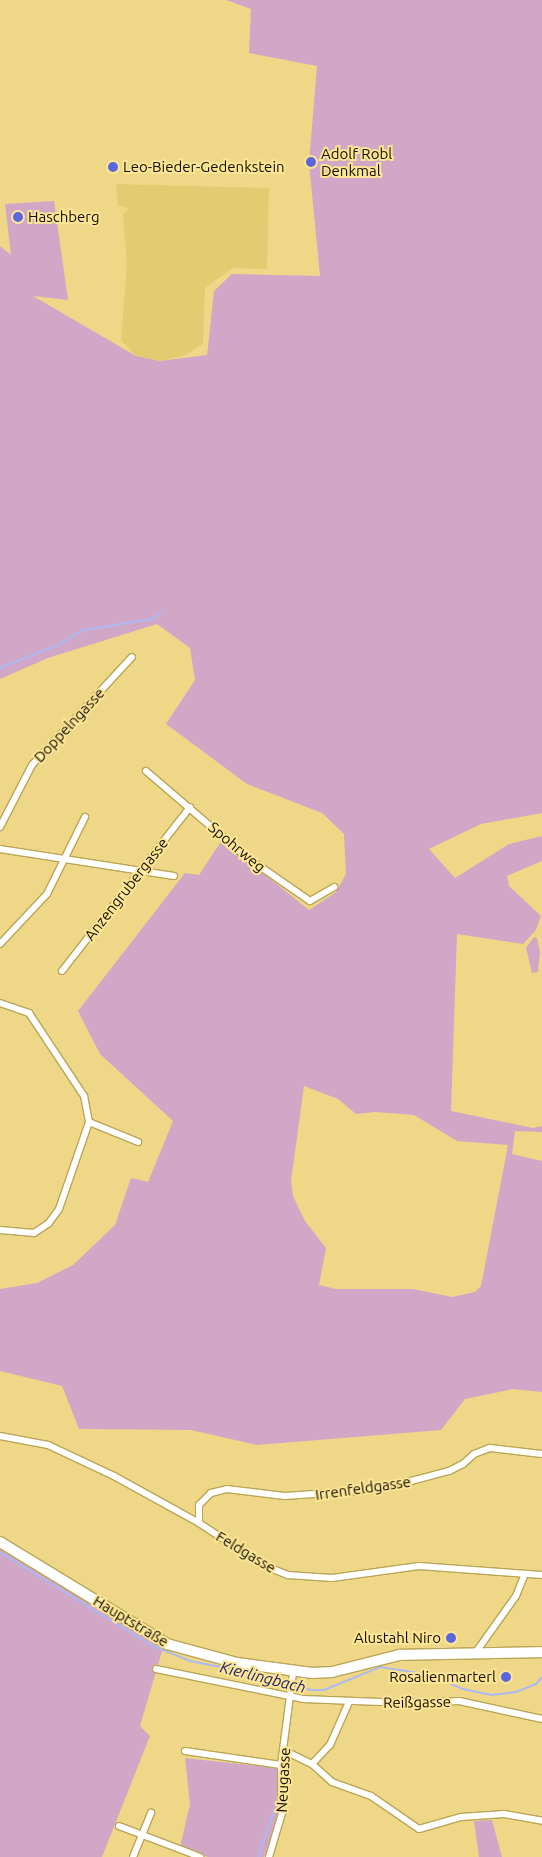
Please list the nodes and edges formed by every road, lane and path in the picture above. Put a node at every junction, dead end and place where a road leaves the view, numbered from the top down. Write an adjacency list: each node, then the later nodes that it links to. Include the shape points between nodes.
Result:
1 (132, 657): 5 (street, Doppelngasse, via 32,765)
2 (146, 771): 3 (street, Spohrweg)
3 (190, 807): 8 (street, Anzengrubergasse); 10 (street, Spohrweg, via 245,856 310,901)
4 (85, 817): 7 (street)
5 (0, 827)
6 (0, 849): 7 (street)
7 (66, 860): 8 (street); 11 (street, via 47,894)
8 (140, 872): 9 (street); 12 (street, Anzengrubergasse)
9 (174, 876)
10 (334, 887)
11 (0, 944)
12 (62, 970)
13 (0, 1002): 14 (street, via 29,1013 84,1096)
14 (89, 1122): 15 (street); 16 (street, via 59,1209 50,1223 34,1232)
15 (138, 1142)
16 (0, 1230)
17 (0, 1436): 19 (street, Feldgasse, via 48,1445 114,1476)
18 (542, 1454): 19 (street, Irrenfeldgasse, via 490,1448 474,1454 450,1471 358,1491 285,1496 227,1489 211,1493 199,1506)
19 (199, 1523): 21 (street, Feldgasse, via 263,1565 309,1579 419,1566)
20 (0, 1542): 26 (main road, Hauptstraße, via 168,1644 217,1659)
21 (525, 1574): 22 (street, Feldgasse); 23 (street, via 516,1596)
22 (542, 1575)
23 (476, 1652): 24 (main road, Hauptstraße); 26 (main road, Hauptstraße, via 389,1656 332,1672)
24 (542, 1652)
25 (156, 1669): 27 (street, Reißgasse)
26 (294, 1672): 27 (street, Neugasse)
27 (291, 1694): 28 (street, Reißgasse); 30 (street, Neugasse)
28 (349, 1702): 29 (street, Reißgasse, via 459,1702); 32 (street, via 330,1745)
29 (542, 1719)
30 (284, 1750): 32 (street); 33 (street, Neugasse)
31 (185, 1751): 33 (street)
32 (312, 1764): 35 (street, via 332,1782 371,1796 419,1829 469,1817 504,1814)
33 (281, 1765): 40 (street, Neugasse, via 282,1813)
34 (150, 1813): 37 (street)
35 (542, 1821)
36 (119, 1826): 37 (street)
37 (142, 1838): 38 (street); 39 (street, via 147,1836)
38 (133, 1857)
39 (200, 1857)
40 (269, 1857)

